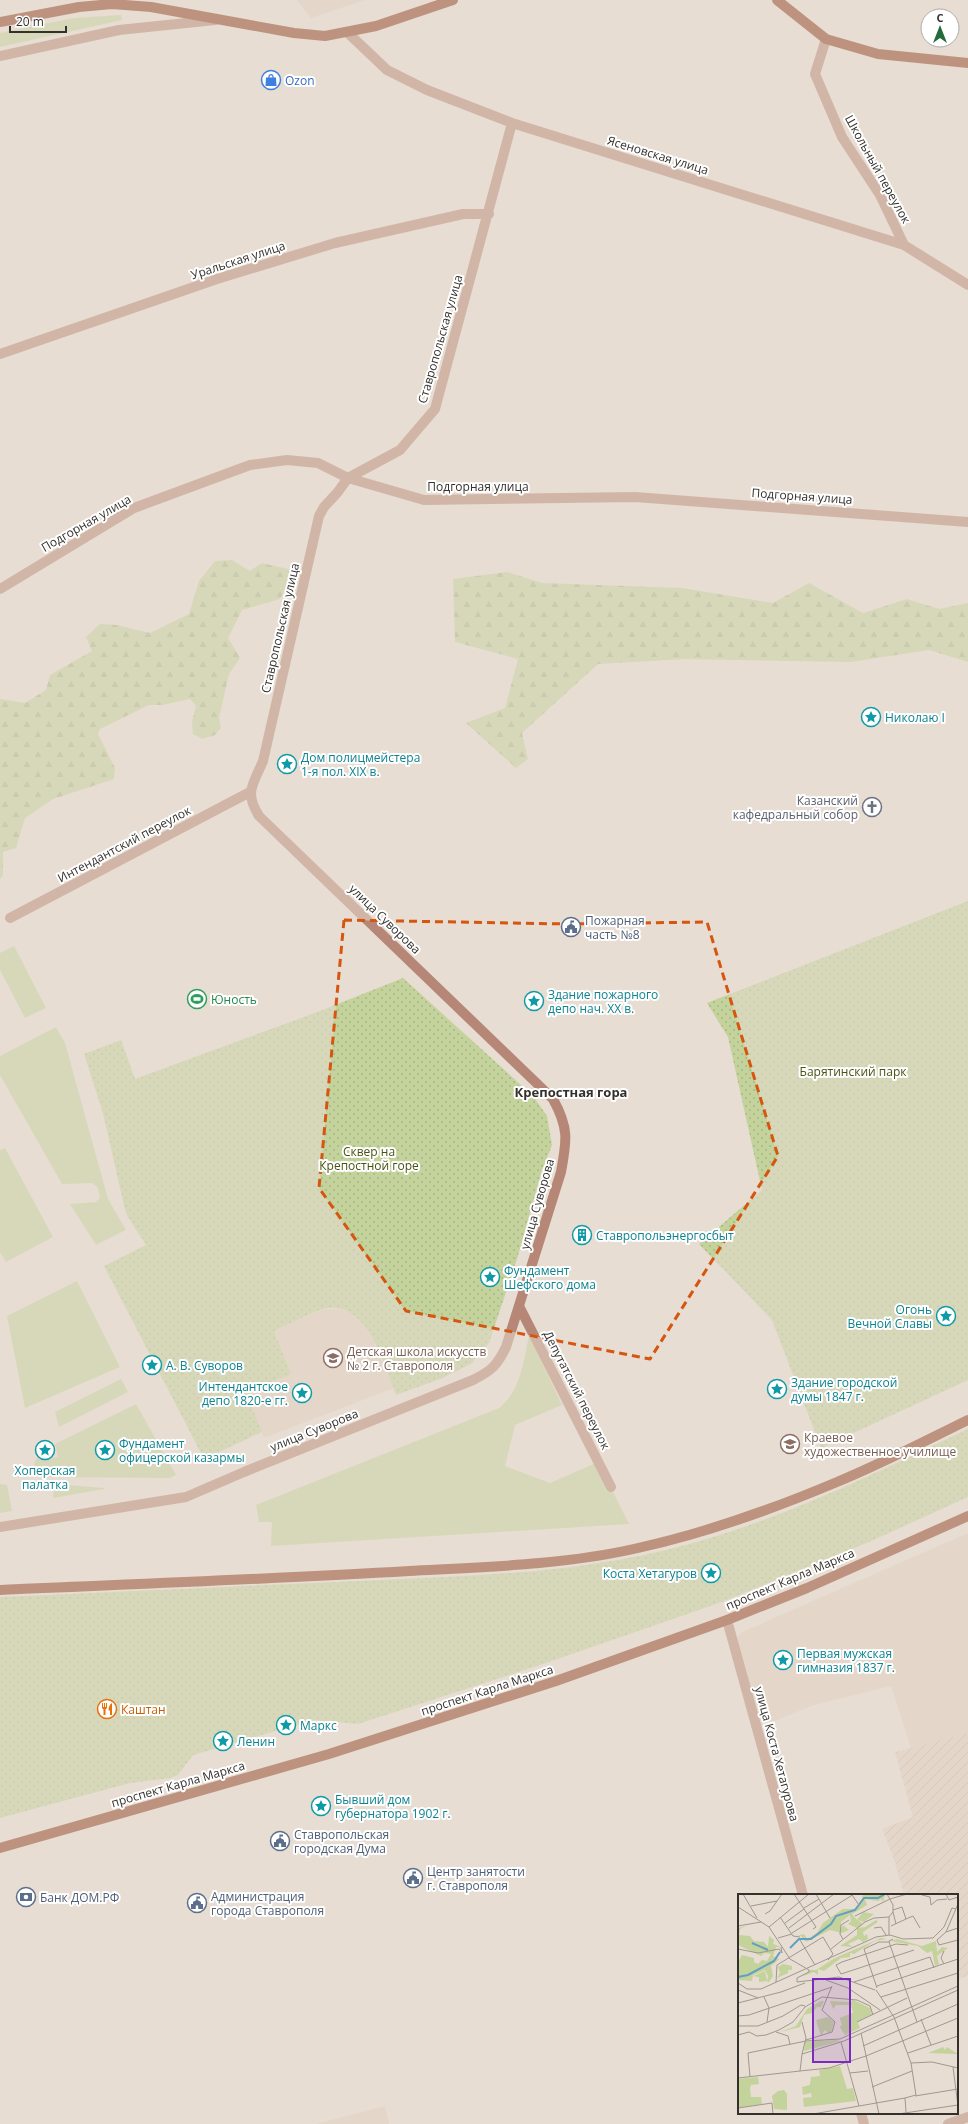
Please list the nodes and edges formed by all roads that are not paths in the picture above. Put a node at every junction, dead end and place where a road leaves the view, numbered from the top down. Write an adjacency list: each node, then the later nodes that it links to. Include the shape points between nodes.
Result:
1 (453, 0): 5 (main road)
2 (777, 0): 6 (main road)
3 (219, 20): 4 (main road, via 151,7 112,4 79,7); 5 (main road, via 294,33 325,36); 7 (street, via 119,30)
4 (0, 22)
5 (348, 33): 9 (street, Ясеновская улица, via 387,70 427,90)
6 (826, 39): 8 (main road, via 878,54); 11 (street, Школьный переулок, via 815,74 842,137 880,195)
7 (0, 56)
8 (968, 63)
9 (512, 123): 10 (street, Ставропольская улица); 11 (street, Ясеновская улица)
10 (489, 214): 13 (street, Уральская улица, via 462,214 335,243 218,279); 14 (street, Ставропольская улица, via 435,409 400,450)
11 (904, 245): 12 (street, Ясеновская улица)
12 (968, 285)
13 (0, 354)
14 (348, 478): 15 (street, Подгорная улица, via 424,500 635,497); 16 (street, Подгорная улица, via 318,463 287,460 250,465 134,508); 17 (street, Ставропольская улица, via 319,516 263,761)
15 (968, 522)
16 (0, 590)
17 (250, 792): 18 (street, Интендантский переулок); 19 (street, улица Суворова, via 251,803 259,816 553,1099 563,1116 566,1146 561,1172)
18 (10, 918)
19 (519, 1306): 21 (street, Депутатский переулок); 23 (street, улица Суворова, via 498,1363 489,1372 473,1380 186,1497)
20 (968, 1420): 24 (main road, via 839,1481 779,1505 710,1529 600,1555 340,1575)
21 (611, 1487)
22 (968, 1516): 25 (main road, проспект Карла Маркса, via 808,1588)
23 (0, 1527)
24 (0, 1590)
25 (727, 1620): 26 (main road, проспект Карла Маркса, via 556,1681 330,1754); 27 (street, улица Коста Хетагурова)
26 (0, 1848)
27 (803, 1894)
28 (861, 2114): 30 (street)
29 (968, 2117): 31 (street)
30 (864, 2124)
31 (948, 2124)

